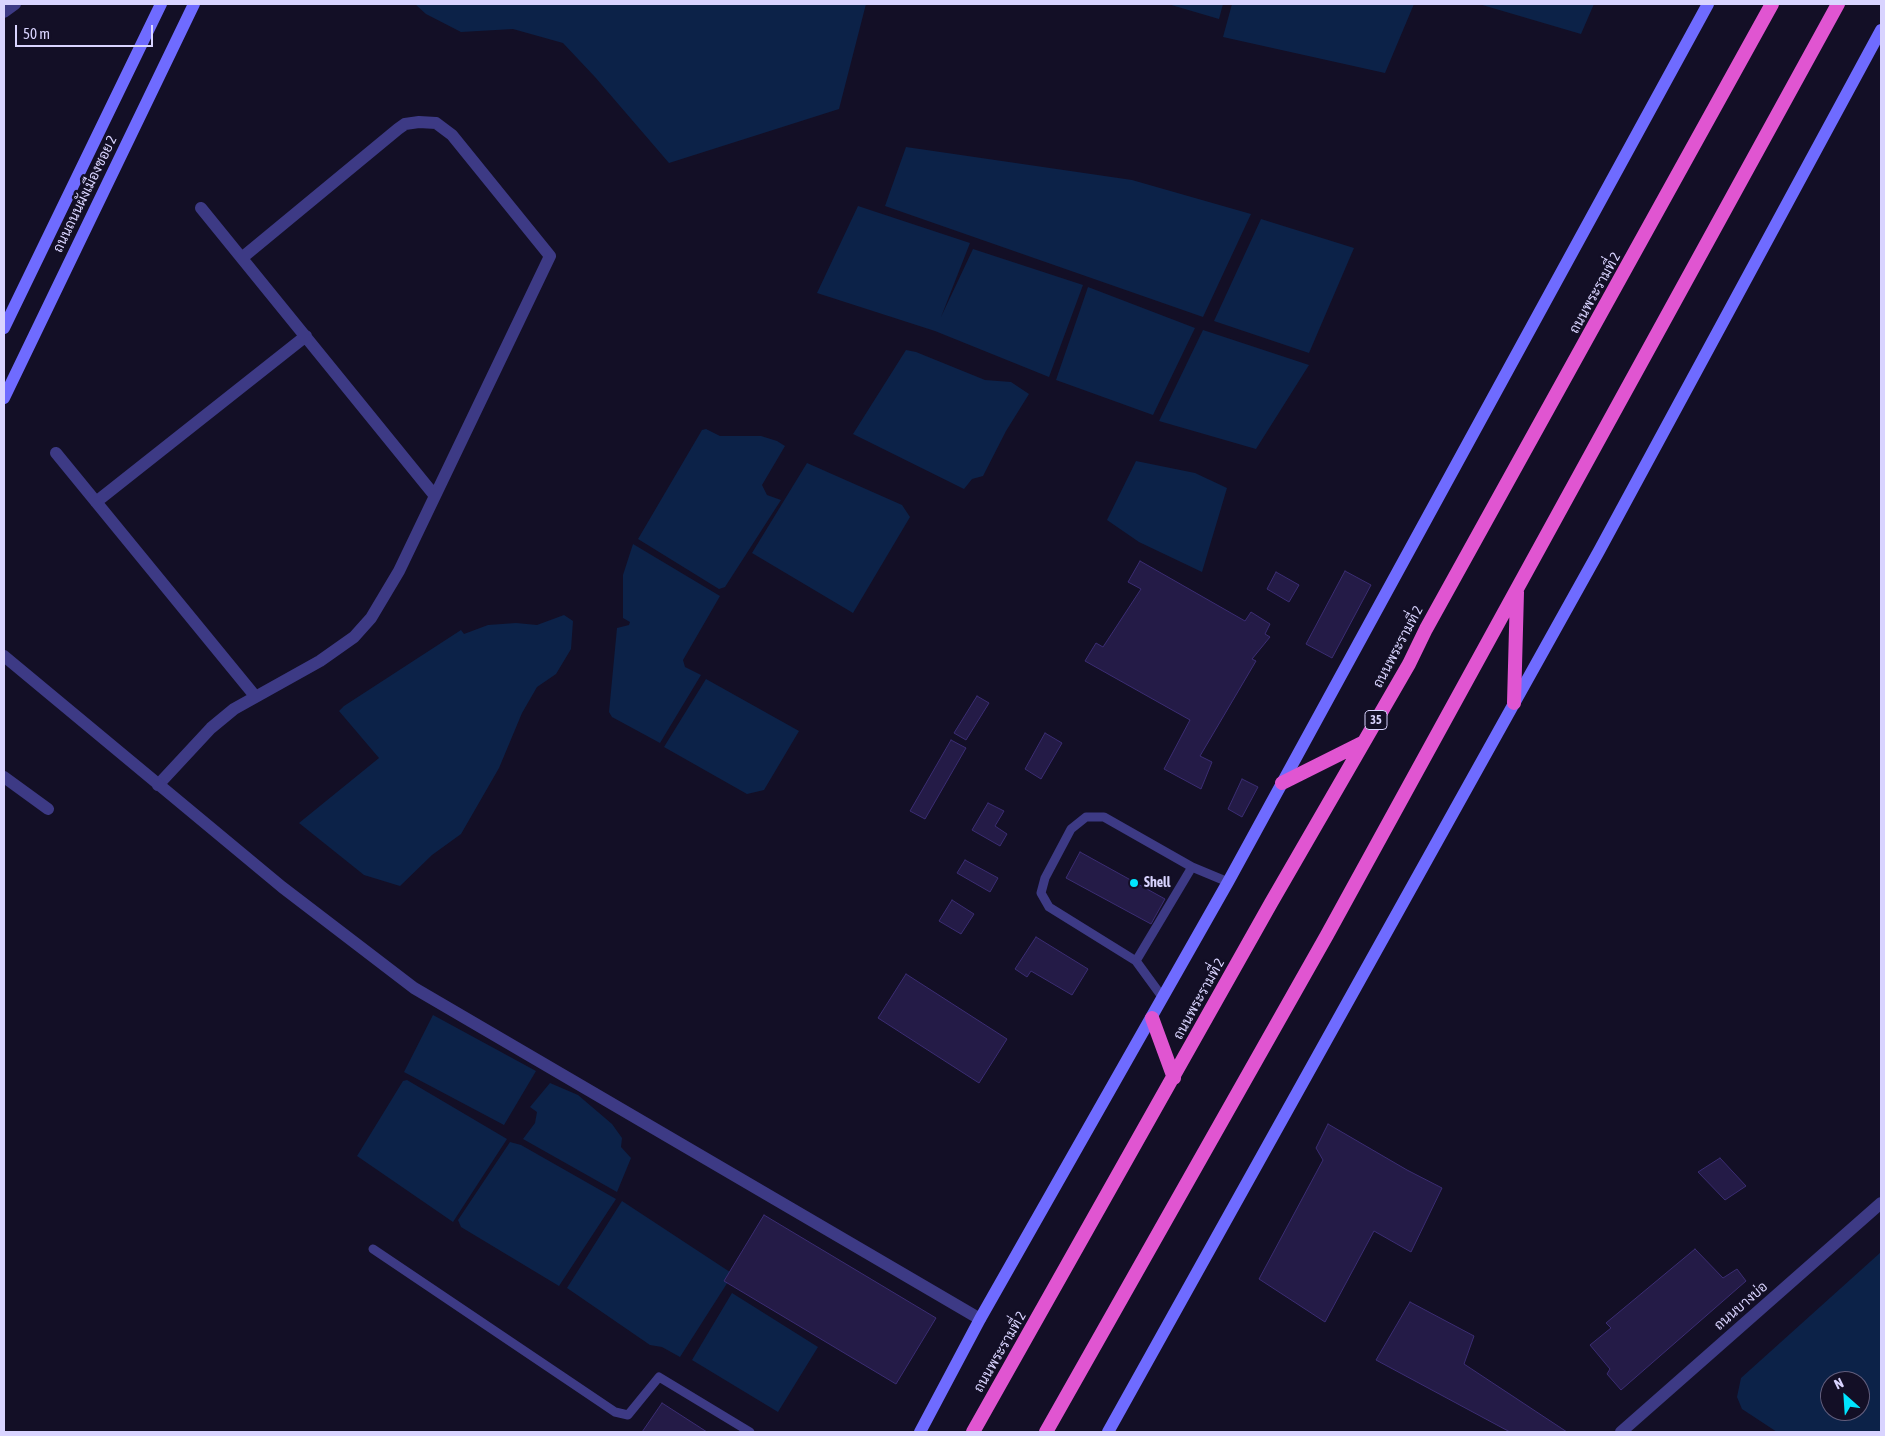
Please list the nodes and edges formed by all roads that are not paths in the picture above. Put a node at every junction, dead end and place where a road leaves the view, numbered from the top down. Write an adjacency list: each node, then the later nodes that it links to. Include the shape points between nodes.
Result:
1 (15, 4): 7 (street)
2 (161, 4): 11 (main road, ถนนถนนผังเมืองซอย 2)
3 (194, 4): 13 (main road, ถนนถนนผังเมืองซอย 2)
4 (1708, 4): 24 (main road)
5 (1772, 4): 22 (highway, ถนนพระรามที่ 2 / 35)
6 (1838, 4): 18 (highway)
7 (4, 12)
8 (1881, 30): 21 (main road)
9 (201, 208): 10 (street)
10 (243, 257): 12 (street); 16 (street, via 398,129 405,124 419,122 436,123 452,135 544,248 550,256)
11 (4, 328)
12 (306, 336): 16 (street); 17 (street)
13 (7, 384): 14 (main road, ถนนถนนผังเมืองซอย 2)
14 (4, 398)
15 (56, 453): 17 (street)
16 (435, 496): 20 (street, via 399,571 371,618 354,637 320,661)
17 (96, 502): 20 (street)
18 (1517, 588): 21 (highway); 39 (highway, via 1328,935)
19 (4, 656): 25 (street)
20 (255, 696): 25 (street, via 211,728)
21 (1514, 703): 40 (main road)
22 (1364, 742): 24 (highway); 32 (highway, ถนนพระรามที่ 2 / 35)
23 (4, 777): 26 (street)
24 (1282, 783): 28 (main road)
25 (158, 785): 35 (street, via 282,887 414,988)
26 (48, 809)
27 (1192, 867): 28 (lane); 29 (lane); 29 (lane, via 1104,817 1086,817 1071,829 1045,878 1041,893 1049,907)
28 (1228, 882): 30 (main road)
29 (1136, 961): 30 (lane)
30 (1163, 998): 31 (main road)
31 (1152, 1018): 32 (highway); 35 (main road)
32 (1174, 1078): 38 (highway, ถนนพระรามที่ 2 / 35)
33 (1881, 1203): 41 (street, ถนนบางบ่อ)
34 (372, 1248): 36 (lane, via 615,1412 628,1415 659,1377)
35 (980, 1319): 37 (main road)
36 (750, 1432)
37 (920, 1432)
38 (973, 1432)
39 (1046, 1432)
40 (1108, 1432)
41 (1621, 1432)

